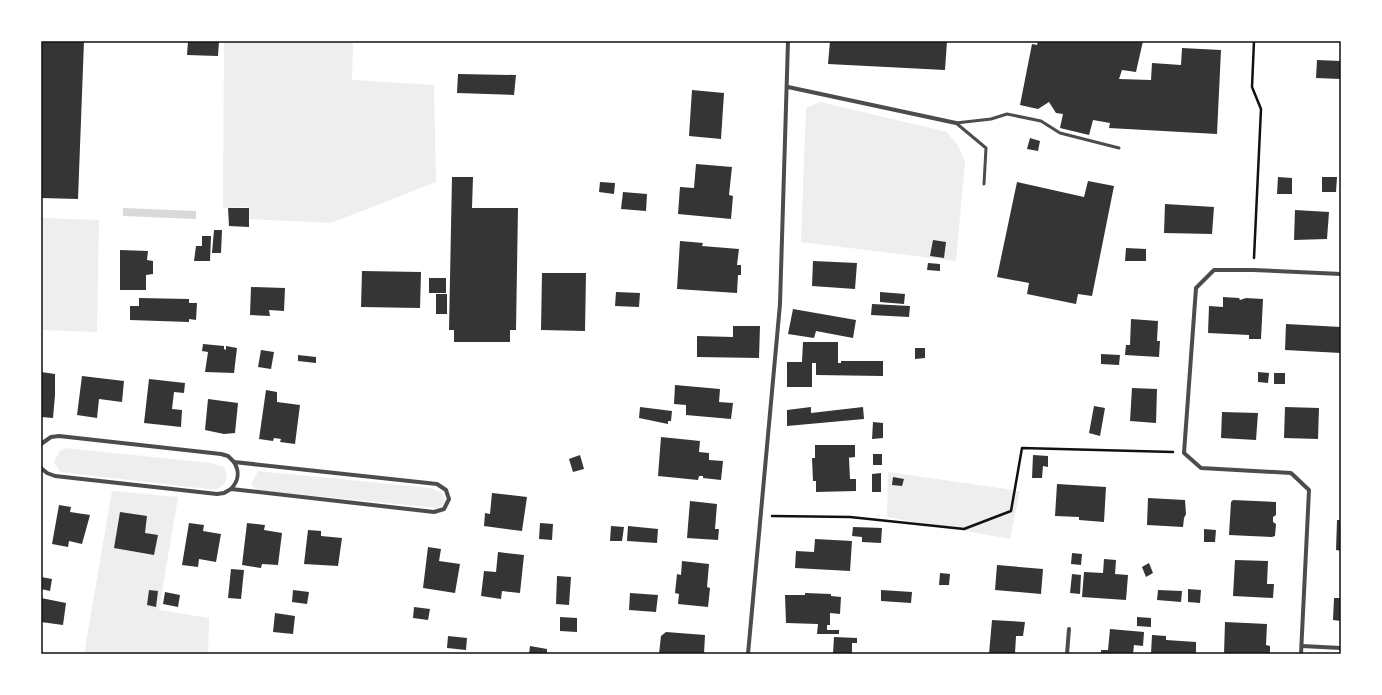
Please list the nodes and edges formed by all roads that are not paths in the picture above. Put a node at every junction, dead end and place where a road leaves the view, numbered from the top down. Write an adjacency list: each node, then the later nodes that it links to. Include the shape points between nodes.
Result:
1 (788, 41): 2 (street)
2 (788, 87): 3 (street); 14 (street, via 780,304)
3 (956, 123): 4 (lane, via 991,119 1007,114 1041,121 1060,133); 5 (lane, via 986,148)
4 (1119, 148)
5 (984, 184)
6 (1341, 274): 12 (street, via 1214,270 1196,288 1184,453 1201,468 1291,473 1309,490)
7 (41, 444): 8 (street, via 51,437 59,436 221,454)
8 (234, 462): 10 (street, via 239,476); 10 (street, via 437,484 446,490 449,500 444,509 434,512)
9 (41, 468): 10 (street, via 47,473 62,476 217,494)
10 (231, 489)
11 (1069, 630): 15 (street)
12 (1302, 646): 13 (street); 16 (street)
13 (1341, 648)
14 (748, 654)
15 (1067, 654)
16 (1301, 654)

